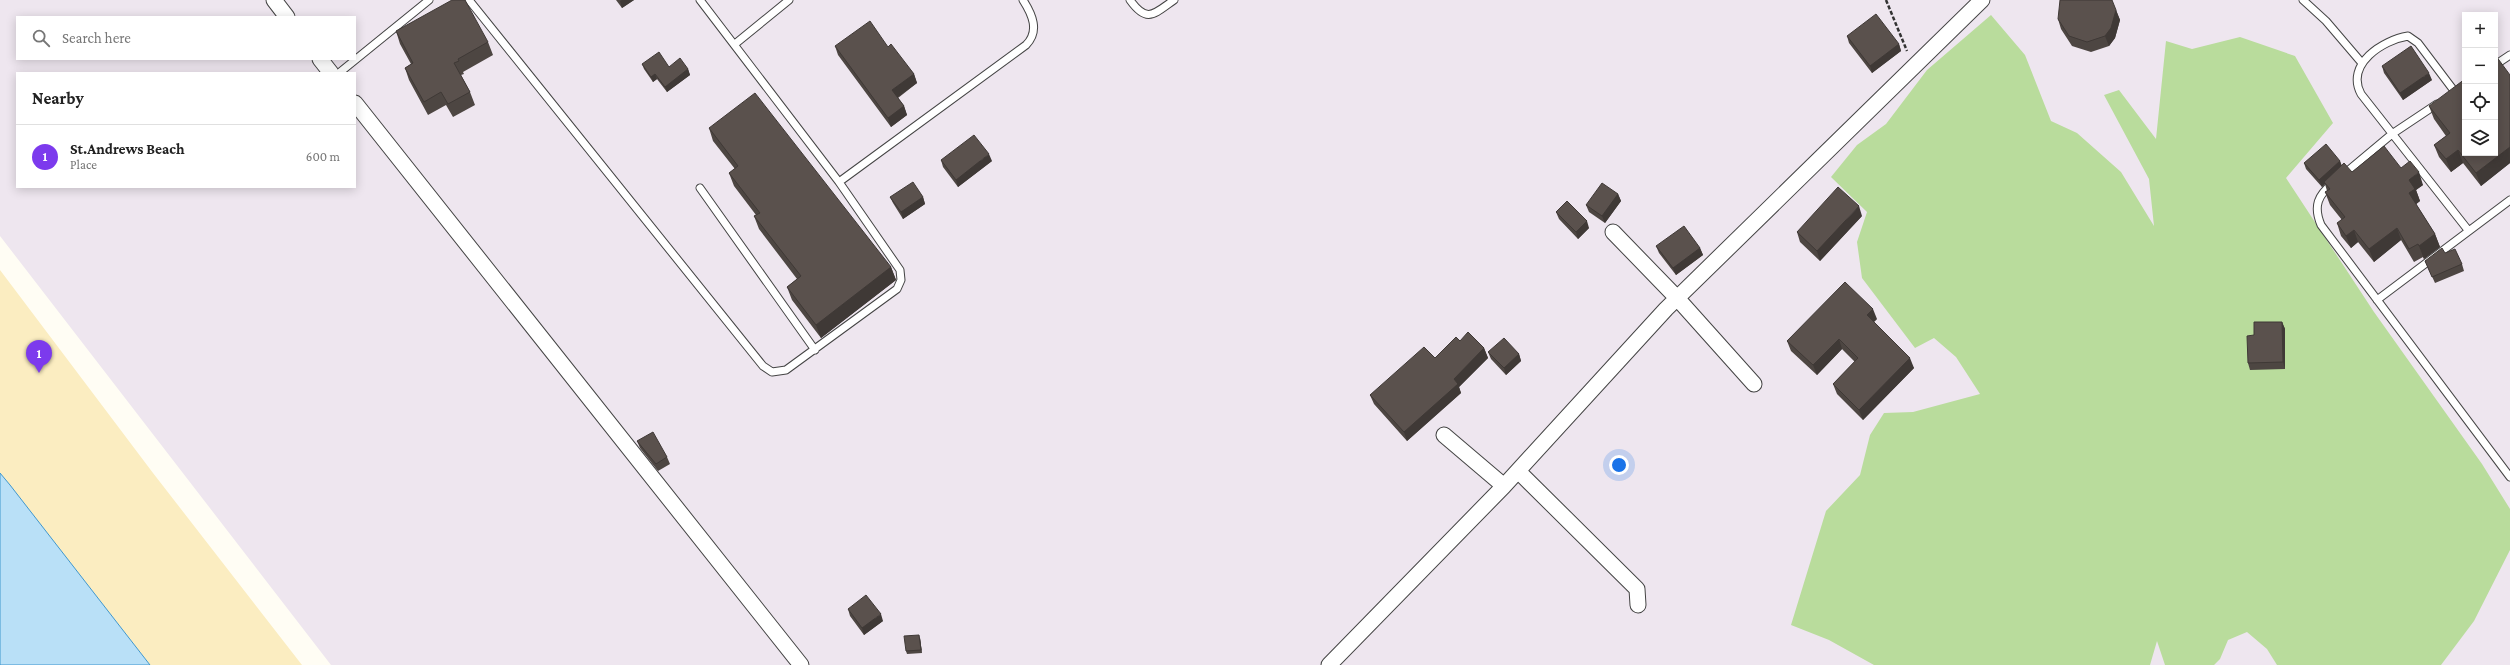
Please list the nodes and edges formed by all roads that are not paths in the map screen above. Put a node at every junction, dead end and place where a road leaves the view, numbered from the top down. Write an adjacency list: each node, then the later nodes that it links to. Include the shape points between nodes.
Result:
1 (274, 0): 11 (street)
2 (429, 0): 14 (lane)
3 (469, 0): 30 (lane, via 763,366 772,372 786,370)
4 (700, 0): 12 (lane)
5 (789, 0): 12 (lane)
6 (1023, 0): 23 (lane, via 1034,21 1034,31 1026,45)
7 (1130, 0): 8 (lane, via 1138,12 1149,15)
8 (1174, 0)
9 (1982, 0): 28 (street)
10 (2304, 0): 17 (lane)
11 (286, 16)
12 (735, 44): 23 (lane)
13 (2510, 55): 18 (lane)
14 (356, 59)
15 (321, 60): 19 (street)
16 (355, 60): 20 (lane)
17 (2361, 62): 22 (lane, via 2357,73 2358,88); 22 (lane, via 2396,38 2408,36 2418,43 2451,94)
18 (2498, 63)
19 (330, 72)
20 (340, 72)
21 (356, 104): 37 (street)
22 (2392, 134): 26 (lane); 29 (lane, via 2323,191 2316,204 2316,215 2321,226)
23 (839, 182): 30 (lane, via 900,270 901,280 897,289)
24 (700, 188): 30 (lane)
25 (2510, 200): 26 (lane)
26 (2468, 230): 29 (lane)
27 (1613, 232): 28 (street)
28 (1677, 298): 31 (street); 33 (street)
29 (2377, 300): 34 (lane)
30 (815, 350)
31 (1754, 384)
32 (1444, 435): 35 (street)
33 (1518, 471): 35 (street); 36 (street, via 1637,589)
34 (2510, 477)
35 (1504, 486): 38 (street)
36 (1638, 605)
37 (801, 665)
38 (1329, 665)

